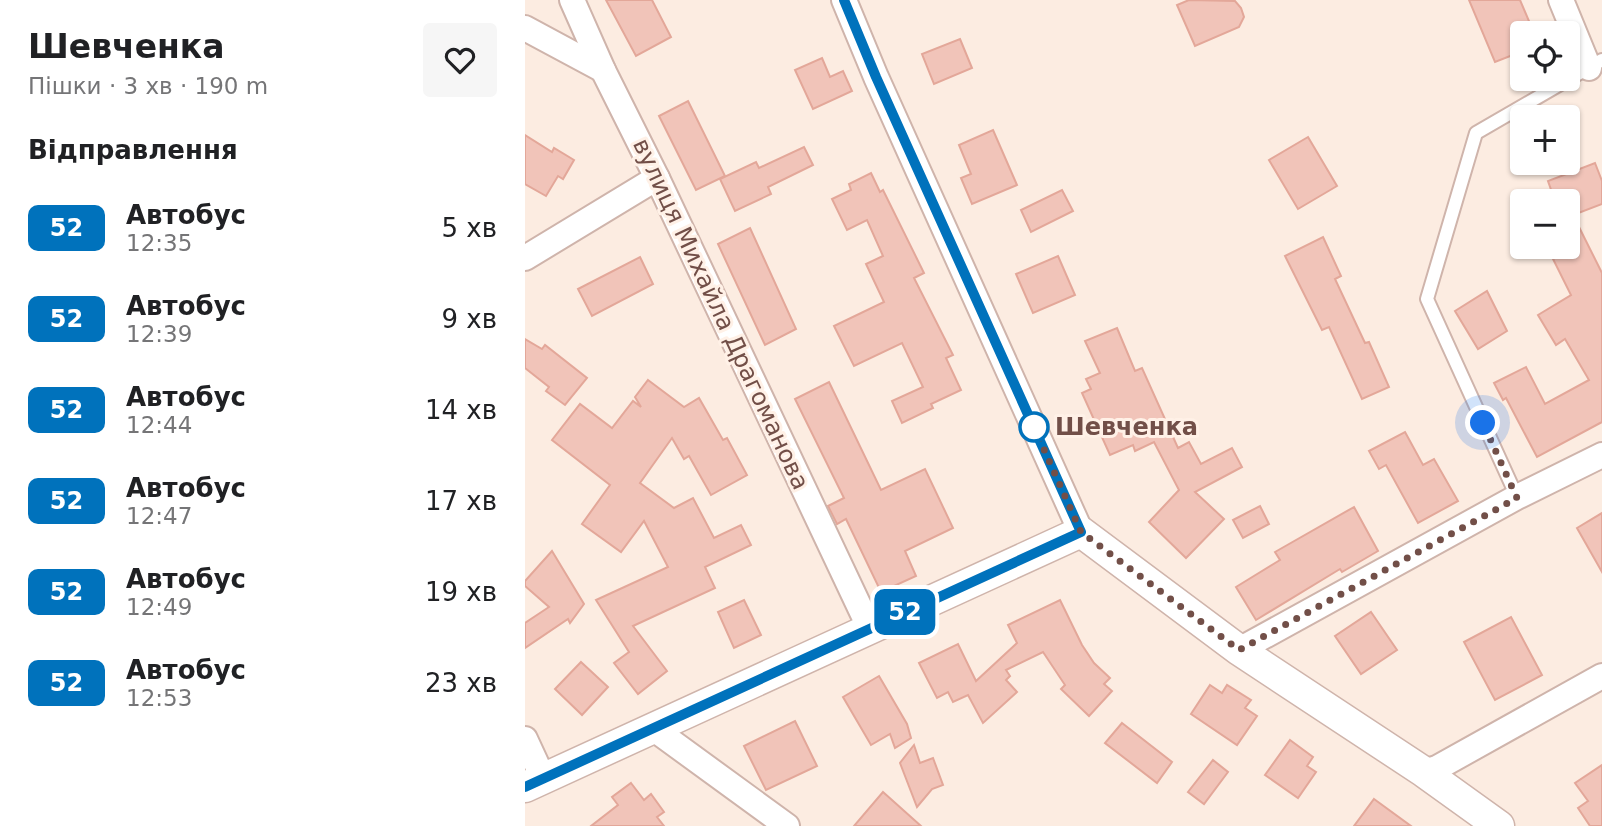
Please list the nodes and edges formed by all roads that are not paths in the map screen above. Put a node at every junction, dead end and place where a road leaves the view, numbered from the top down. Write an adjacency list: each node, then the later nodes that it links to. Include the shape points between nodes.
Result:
1 (572, 0): 6 (street, вулиця Михайла Драгоманова)
2 (844, 0): 11 (street)
3 (1561, 0): 5 (street)
4 (525, 28): 6 (street)
5 (1595, 64): 10 (lane, via 1476,132 1427,299)
6 (603, 70): 7 (street, вулиця Михайла Драгоманова)
7 (657, 178): 8 (street); 12 (street, вулиця Михайла Драгоманова)
8 (525, 258)
9 (1602, 455): 10 (street)
10 (1517, 498): 13 (street)
11 (1081, 532): 12 (street); 13 (street)
12 (870, 628): 15 (street)
13 (1239, 650): 17 (street)
14 (1602, 676): 17 (street)
15 (654, 729): 18 (street); 19 (street)
16 (525, 739): 18 (street)
17 (1424, 772): 20 (street)
18 (534, 783)
19 (787, 826)
20 (1499, 826)

